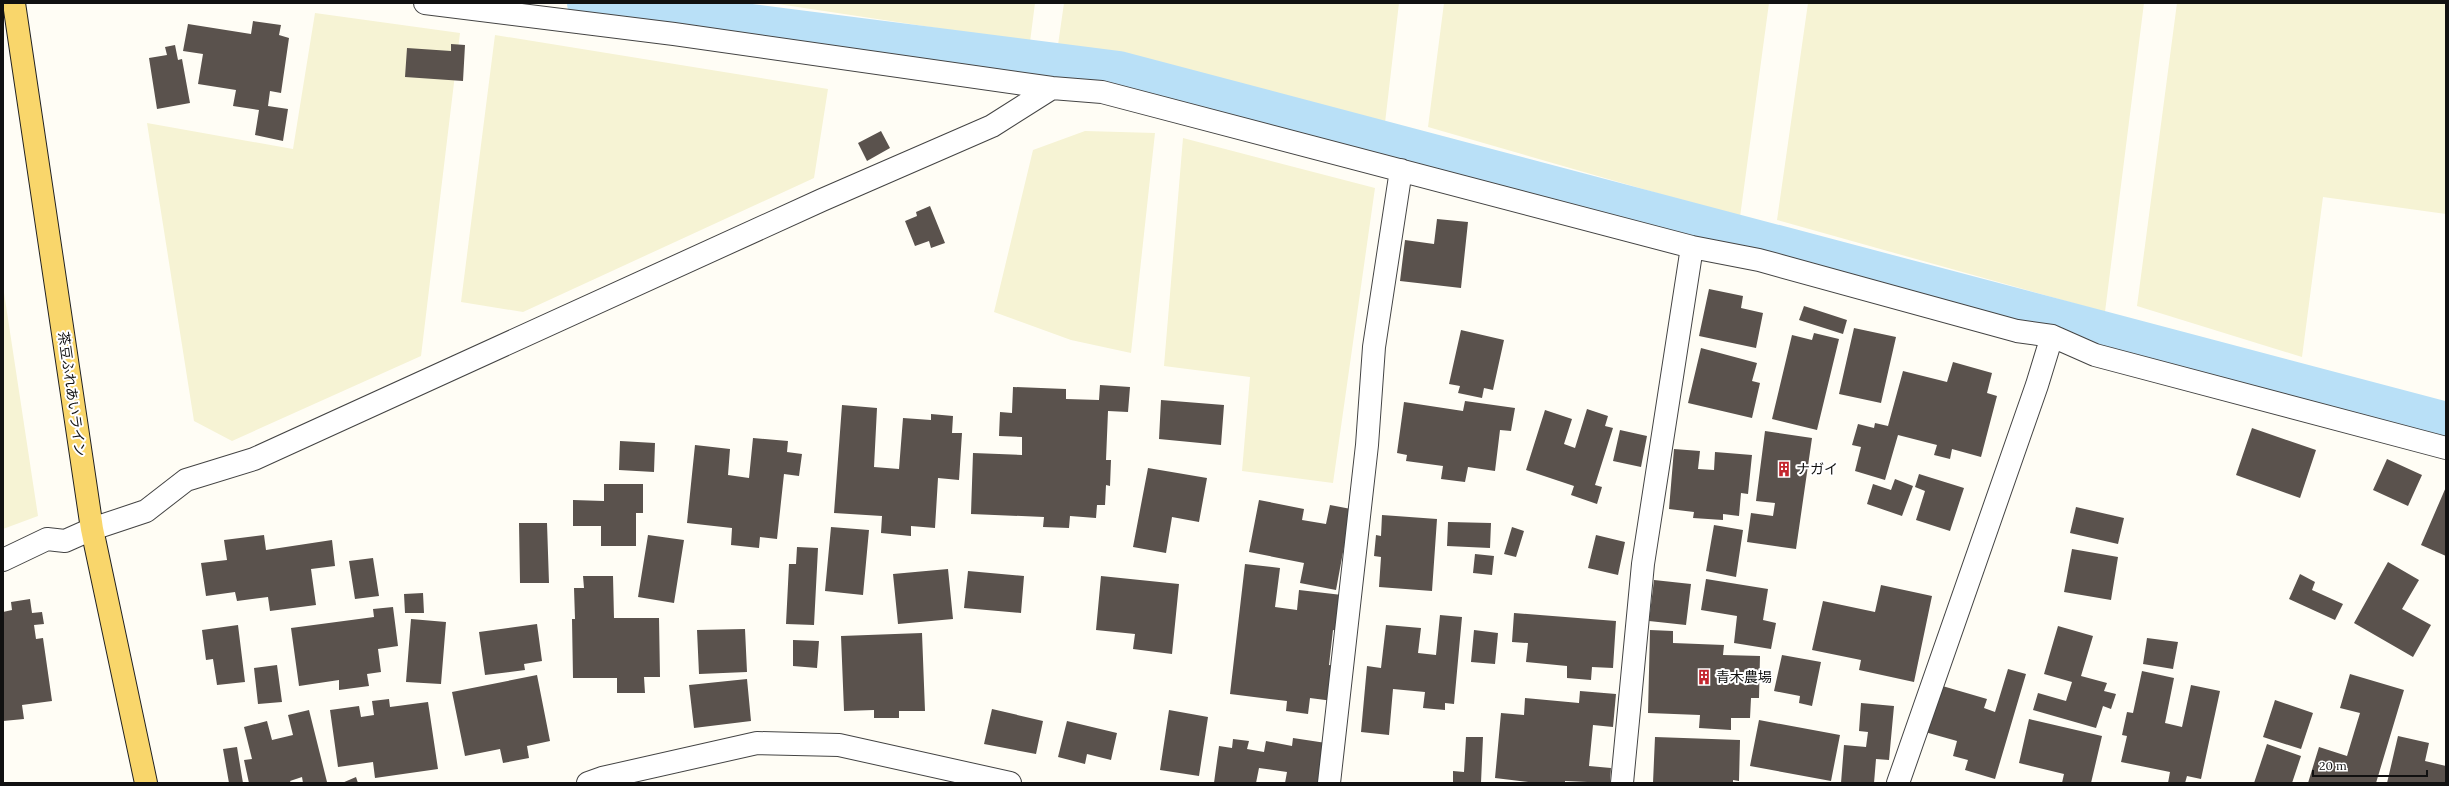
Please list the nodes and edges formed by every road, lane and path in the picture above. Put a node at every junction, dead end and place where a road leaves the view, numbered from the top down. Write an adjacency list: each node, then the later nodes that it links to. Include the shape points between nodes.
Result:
1 (14, 3): 8 (main road, 茶豆ふれあいライン)
2 (424, 3): 3 (street, via 674,34)
3 (1052, 88): 4 (street, via 1102,92); 8 (street, via 992,126 822,200 254,458 186,480 146,511)
4 (1400, 170): 5 (street); 13 (street, via 1374,347 1367,445)
5 (1692, 247): 6 (street, via 1759,260 2017,331); 14 (street, via 1643,564)
6 (2052, 336): 7 (street, via 2095,355); 15 (street)
7 (2446, 448)
8 (92, 529): 9 (street, via 65,541 47,539); 10 (main road, 茶豆ふれあいライン)
9 (3, 560)
10 (146, 783)
11 (588, 783): 12 (street, via 757,744 840,745)
12 (1010, 783)
13 (1329, 783)
14 (1622, 783)
15 (1898, 783)

